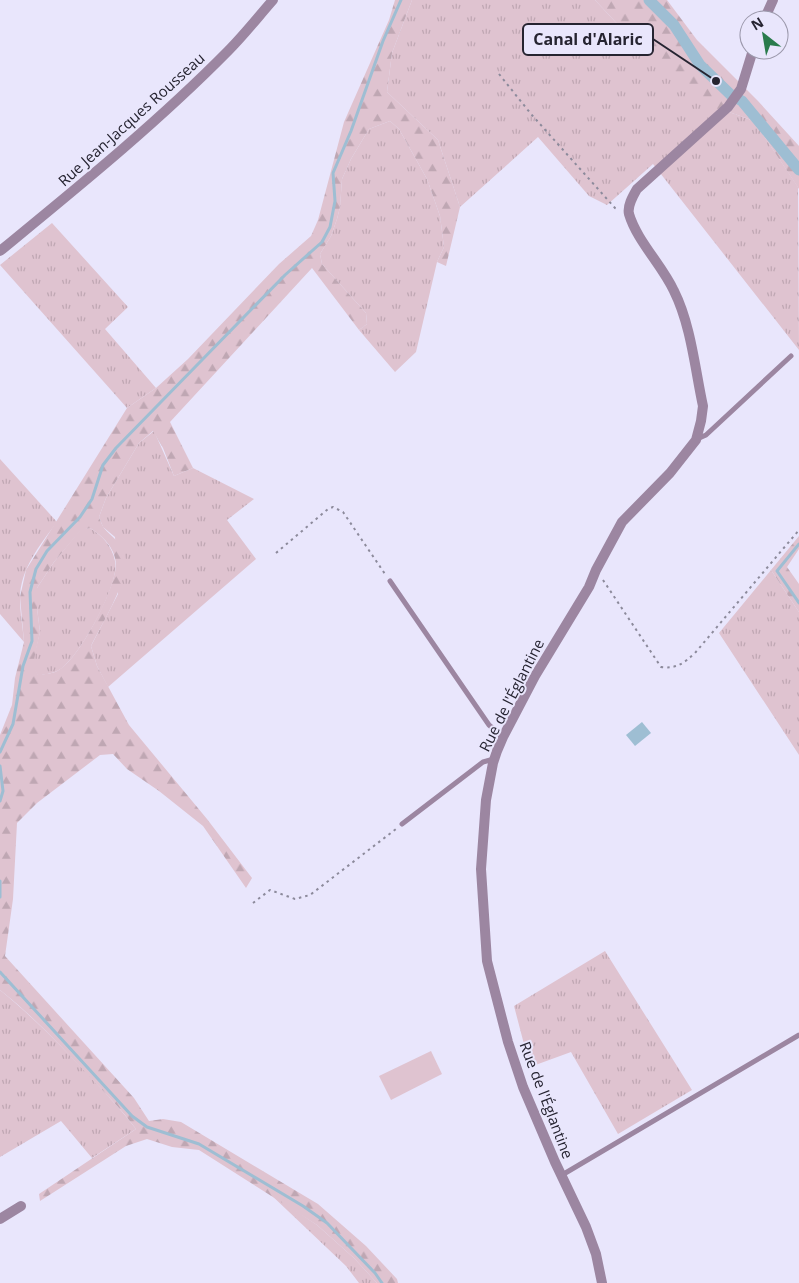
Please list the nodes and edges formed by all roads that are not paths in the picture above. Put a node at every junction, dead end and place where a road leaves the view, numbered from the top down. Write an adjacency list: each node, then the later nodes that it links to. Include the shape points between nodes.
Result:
1 (273, 0): 3 (street, Rue Jean-Jacques Rousseau, via 229,50 178,99)
2 (749, 60): 5 (street, Rue de l'Églantine, via 741,90 728,107 637,189 629,212 683,311 703,406)
3 (0, 251)
4 (792, 356): 5 (lane, Rue de l'Églantine, via 706,435)
5 (696, 440): 7 (street, Rue de l'Églantine, via 670,473 622,522 589,587 535,676)
6 (390, 581): 7 (lane, via 489,725)
7 (503, 737): 8 (street, Rue de l'Églantine)
8 (494, 758): 9 (lane, via 483,762); 11 (street, Rue de l'Églantine, via 486,800 481,869 487,960 523,1087)
9 (402, 824)
10 (799, 1035): 11 (lane, Rue de l'Églantine)
11 (561, 1176): 14 (street, Rue de l'Églantine, via 586,1227)
12 (21, 1206): 13 (street)
13 (0, 1219)
14 (602, 1283)

